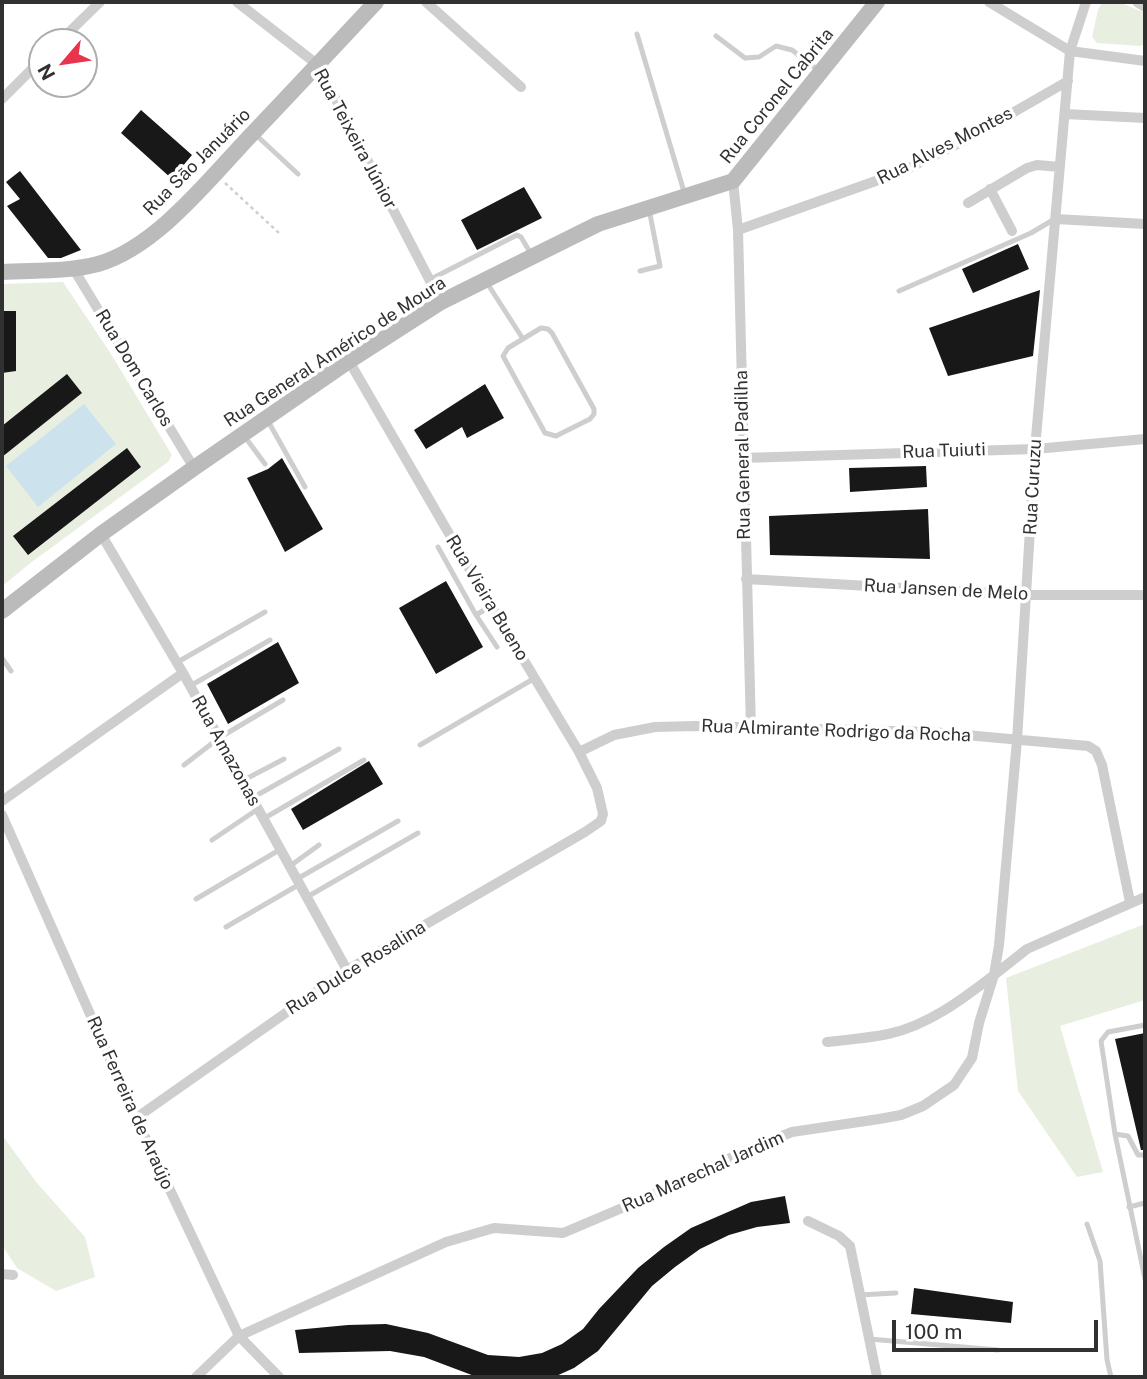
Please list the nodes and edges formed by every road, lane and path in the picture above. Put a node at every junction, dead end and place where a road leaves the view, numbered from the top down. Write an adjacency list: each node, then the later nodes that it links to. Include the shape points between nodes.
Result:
1 (100, 2): 12 (street)
2 (237, 2): 17 (street, Rua Teixeira Júnior)
3 (376, 2): 17 (street, Rua São Januário)
4 (426, 2): 21 (street)
5 (877, 2): 18 (street, Rua Coronel Cabrita)
6 (989, 2): 11 (street)
7 (1014, 2): 11 (street)
8 (1086, 2): 15 (street, Rua Curuzu)
9 (1137, 2): 10 (street)
10 (1145, 7)
11 (1007, 13): 15 (street)
12 (73, 28)
13 (637, 34): 31 (lane)
14 (716, 36): 18 (lane, via 745,58 759,57 776,46 792,50)
15 (1070, 51): 16 (street); 20 (street, Rua Curuzu)
16 (1145, 61)
17 (318, 65): 25 (street, Rua São Januário); 43 (street, Rua Teixeira Júnior)
18 (820, 72): 29 (street, Rua Coronel Cabrita)
19 (28, 73): 22 (street)
20 (1068, 82): 23 (street, Rua Curuzu); 36 (street, Rua Alves Montes, via 901,172)
21 (521, 87)
22 (2, 99)
23 (1065, 114): 24 (street); 26 (street, Rua Curuzu)
24 (1145, 118)
25 (254, 132): 27 (street, Rua São Januário); 28 (lane)
26 (1060, 167): 30 (street, via 1027,168); 34 (street, Rua Curuzu)
27 (215, 174): 38 (path); 40 (street, Rua São Januário, via 154,233 99,264)
28 (298, 174)
29 (733, 181): 31 (street, Rua General Américo de Moura); 36 (street, Rua General Padilha)
30 (990, 189): 32 (street); 37 (street)
31 (685, 195): 33 (street, Rua General Américo de Moura)
32 (968, 203)
33 (649, 206): 39 (street, Rua General Américo de Moura, via 598,224); 41 (lane, via 660,266)
34 (1056, 219): 35 (street); 45 (lane); 52 (street, Rua Curuzu)
35 (1145, 224)
36 (738, 230): 53 (street, Rua General Padilha)
37 (1012, 231)
38 (279, 233)
39 (533, 257): 43 (lane, via 517,235); 44 (street, Rua General Américo de Moura)
40 (72, 268): 42 (street, Rua São Januário); 55 (street, Rua Dom Carlos)
41 (640, 271)
42 (2, 272)
43 (429, 279): 46 (street, Rua Teixeira Júnior)
44 (485, 280): 46 (street, Rua General Américo de Moura); 47 (lane)
45 (899, 291)
46 (441, 302): 48 (street, Rua General Américo de Moura)
47 (523, 339): 47 (lane, via 503,356 545,433 556,436 590,419 594,409 548,329 541,328)
48 (349, 361): 49 (street, Rua General Américo de Moura); 62 (street, Rua Vieira Bueno)
49 (267, 418): 50 (street, Rua General Américo de Moura); 56 (lane)
50 (243, 435): 54 (lane); 55 (street, Rua General Américo de Moura)
51 (1145, 439): 52 (street, Rua Tuiuti)
52 (1035, 449): 53 (street, Rua Tuiuti); 60 (street, Rua Curuzu)
53 (743, 458): 59 (street, Rua General Padilha)
54 (265, 464)
55 (194, 468): 57 (street, Rua General Américo de Moura)
56 (305, 487)
57 (101, 534): 63 (street, Rua General Américo de Moura); 69 (street, Rua Amazonas)
58 (438, 547): 65 (lane)
59 (747, 579): 60 (street, Rua Jansen de Melo); 74 (street, Rua General Padilha)
60 (1027, 594): 61 (street, Rua Jansen de Melo); 76 (street, Rua Curuzu)
61 (1145, 595)
62 (491, 606): 65 (lane); 71 (street, Rua Vieira Bueno)
63 (2, 611)
64 (265, 612): 69 (lane)
65 (476, 615): 67 (lane)
66 (270, 640): 72 (lane)
67 (497, 647)
68 (2, 658): 70 (lane)
69 (180, 668): 72 (street, Rua Amazonas); 85 (street)
70 (11, 671)
71 (535, 678): 77 (lane); 79 (street, Rua Vieira Bueno)
72 (190, 685): 75 (street, Rua Amazonas)
73 (283, 700): 75 (lane)
74 (751, 729): 76 (street, Rua Almirante Rodrigo da Rocha, via 932,732); 79 (street, Rua Almirante Rodrigo da Rocha, via 655,727 614,735)
75 (219, 738): 82 (lane); 83 (street, Rua Amazonas)
76 (1017, 740): 99 (street, Rua Almirante Rodrigo da Rocha, via 1088,746 1096,751); 102 (street, Rua Curuzu)
77 (420, 745)
78 (339, 749): 84 (lane)
79 (579, 752): 89 (street, Rua Vieira Bueno, via 597,788 603,814 601,821)
80 (284, 759): 83 (lane)
81 (363, 760): 86 (lane)
82 (184, 765)
83 (243, 781): 84 (street, Rua Amazonas)
84 (252, 798): 86 (street, Rua Amazonas)
85 (2, 801)
86 (261, 814): 91 (lane); 93 (street, Rua Amazonas)
87 (2, 815): 105 (street, Rua Ferreira de Araújo)
88 (398, 821): 95 (lane)
89 (585, 832): 101 (street, Rua Dulce Rosalina)
90 (418, 834): 96 (lane)
91 (212, 840)
92 (319, 845): 94 (lane)
93 (281, 849): 94 (street, Rua Amazonas); 98 (lane)
94 (290, 866): 95 (street, Rua Amazonas)
95 (298, 882): 96 (street, Rua Amazonas); 100 (lane)
96 (307, 897): 101 (street, Rua Amazonas)
97 (1145, 897): 99 (street)
98 (196, 899)
99 (1130, 902): 102 (street, via 1027,949)
100 (226, 927)
101 (347, 970): 105 (street, Rua Dulce Rosalina)
102 (994, 975): 104 (street, via 912,1027); 115 (street, Rua Marechal Jardim, via 972,1058 954,1085 923,1107 901,1115 792,1132 563,1233 495,1228 446,1242)
103 (1145, 1025): 106 (lane, via 1108,1032 1101,1041)
104 (827, 1042)
105 (136, 1118): 115 (street, Rua Ferreira de Araújo)
106 (1115, 1134): 107 (lane, via 1128,1136 1138,1155); 109 (lane)
107 (1145, 1155)
108 (1145, 1203): 109 (lane)
109 (1129, 1207): 112 (lane)
110 (808, 1221): 114 (street, via 850,1246)
111 (1087, 1224): 121 (lane, via 1100,1261)
112 (1145, 1279)
113 (896, 1293): 114 (lane)
114 (859, 1295): 116 (street)
115 (239, 1336): 118 (street, Rua Marechal Jardim); 119 (street, Rua Ferreira de Araújo)
116 (869, 1339): 117 (lane); 120 (street)
117 (998, 1350)
118 (196, 1377)
119 (279, 1377)
120 (877, 1377)
121 (1111, 1377)

